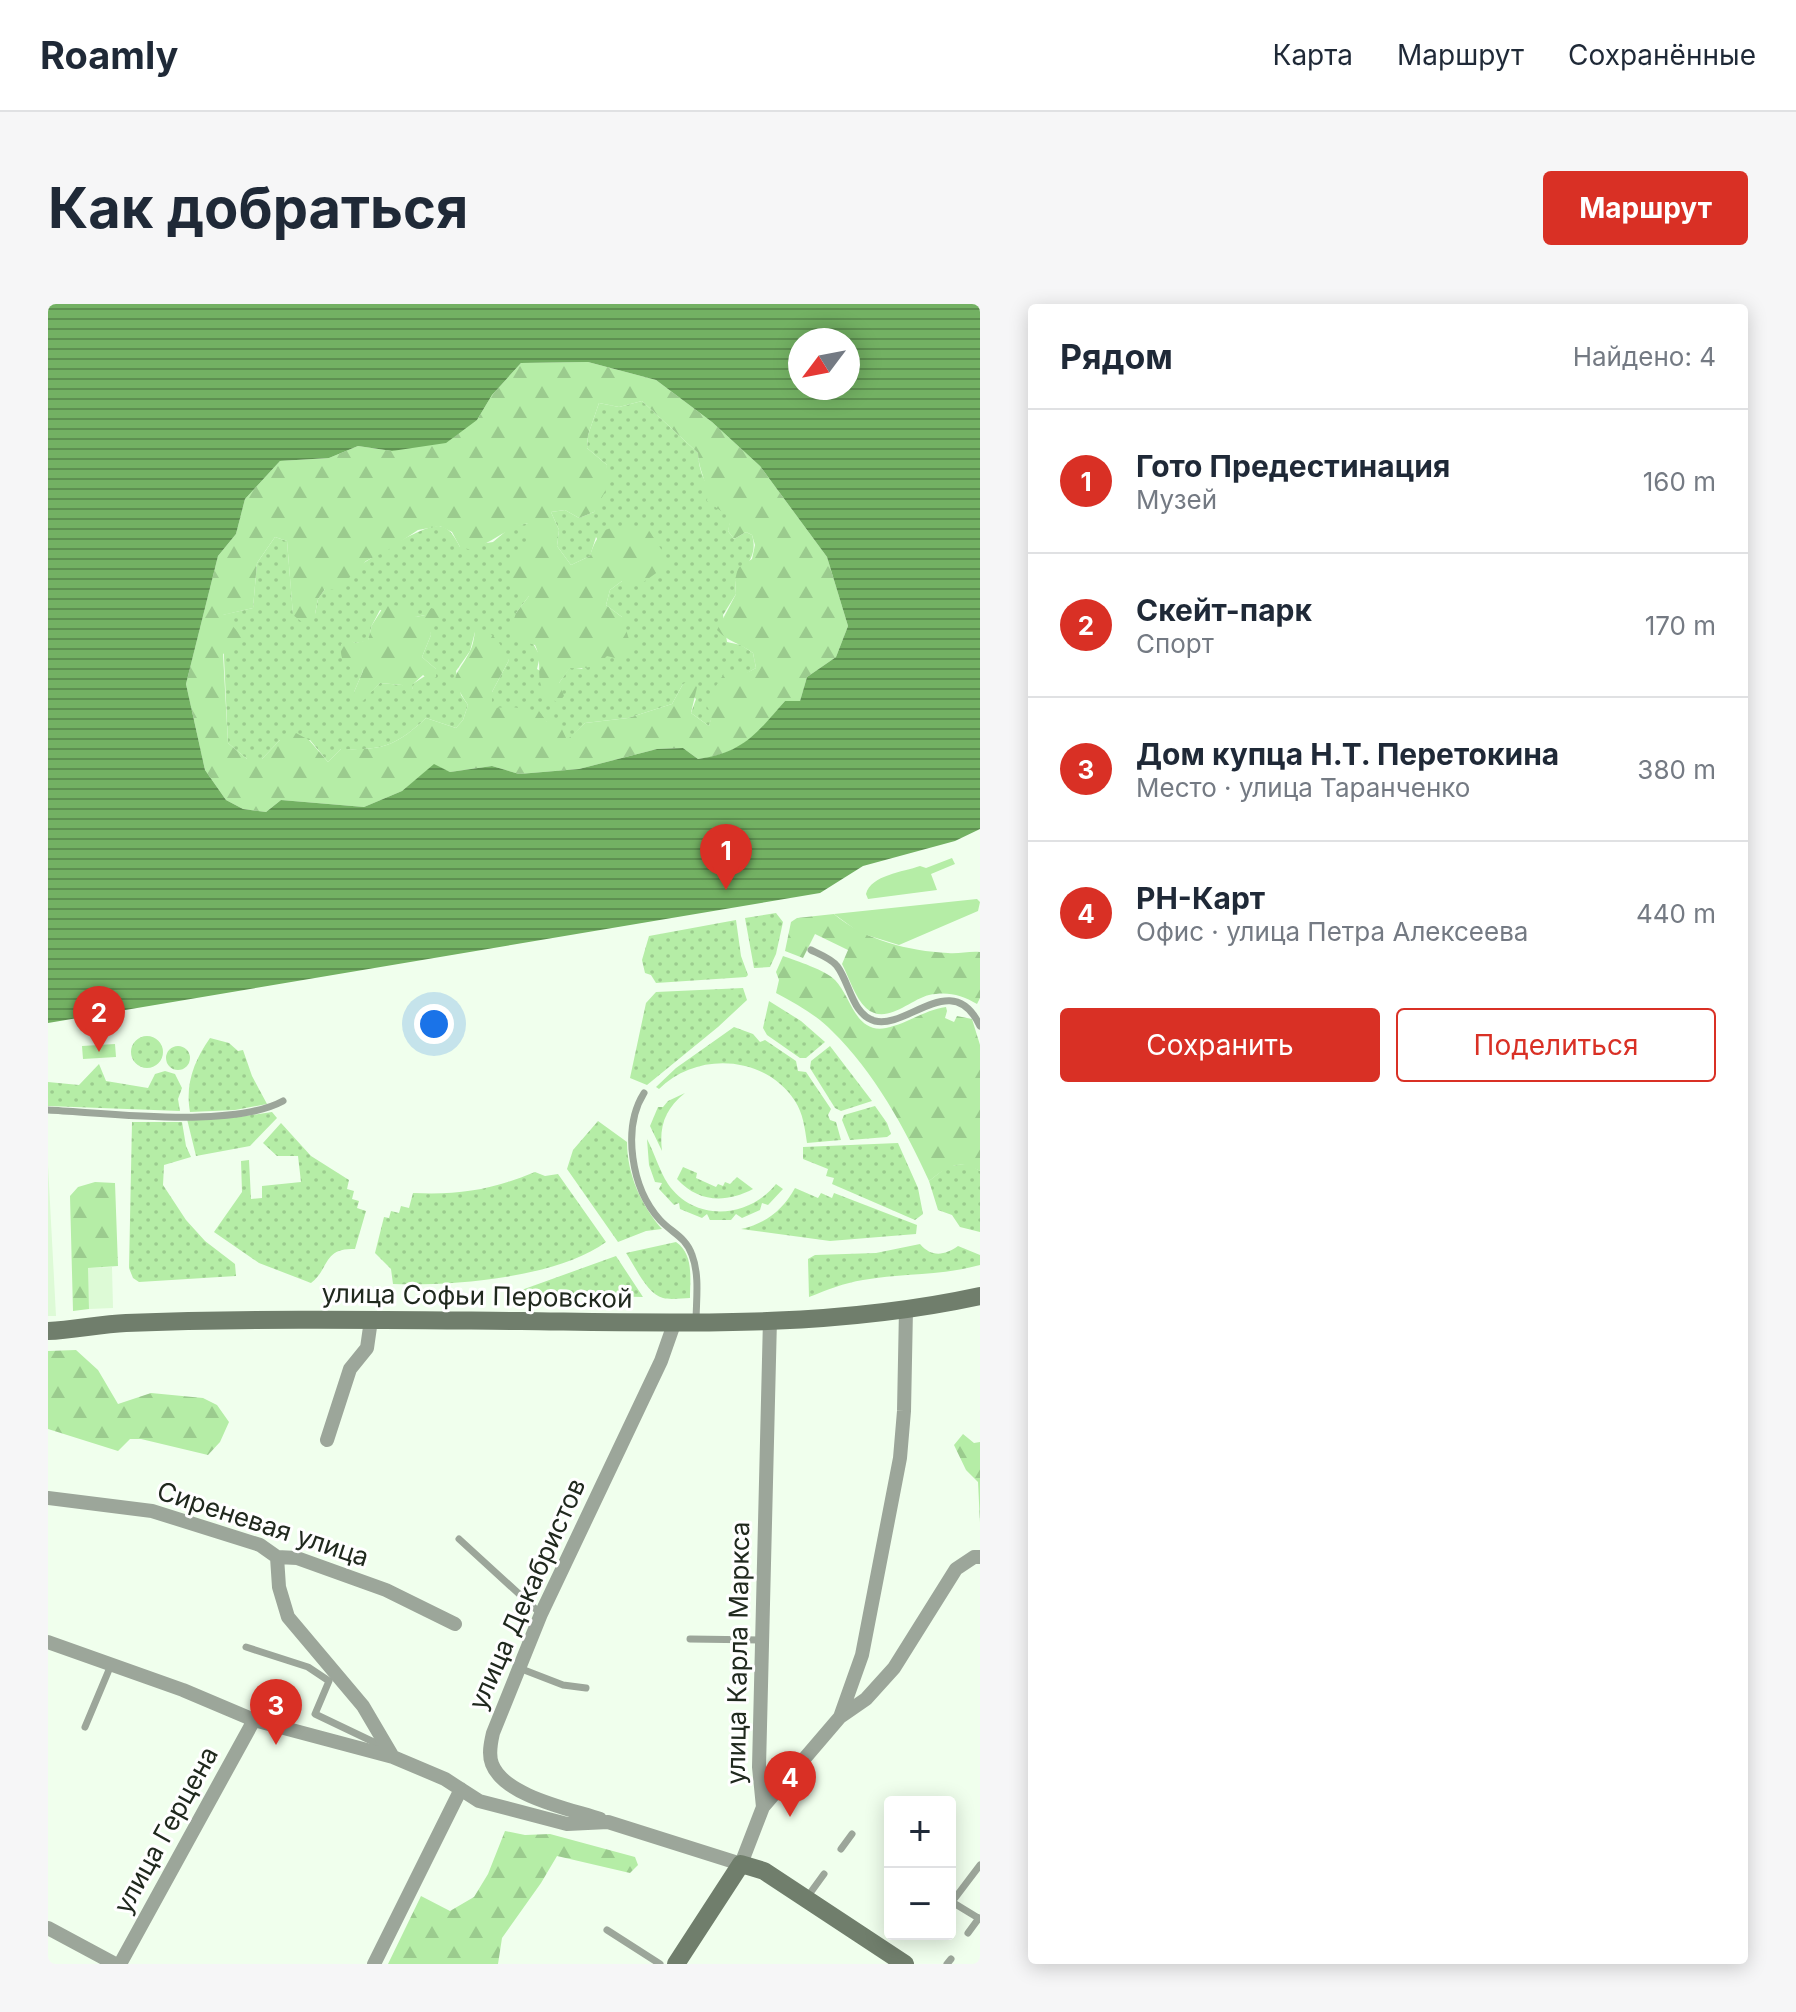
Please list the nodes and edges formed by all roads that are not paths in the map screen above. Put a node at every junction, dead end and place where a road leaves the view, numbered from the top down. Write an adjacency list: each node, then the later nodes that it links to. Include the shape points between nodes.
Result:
1 (811, 950): 2 (lane, via 836,964 859,1009 873,1021 949,1002 970,1011)
2 (980, 1026)
3 (644, 1093): 11 (lane, via 632,1118 636,1171 647,1201 692,1255)
4 (283, 1101): 5 (lane, via 236,1114)
5 (48, 1110)
6 (980, 1296): 7 (main road, улица Софьи Перовской)
7 (906, 1309): 8 (main road, улица Софьи Перовской); 27 (street, via 900,1458 862,1655)
8 (770, 1319): 11 (main road, улица Софьи Перовской); 21 (street, улица Карла Маркса)
9 (371, 1320): 10 (main road, улица Софьи Перовской); 12 (main road, улица Софьи Перовской, via 122,1323); 13 (street, via 367,1348 350,1369)
10 (674, 1324): 11 (main road, улица Софьи Перовской); 18 (street, улица Декабристов)
11 (696, 1324)
12 (48, 1331)
13 (327, 1440)
14 (48, 1498): 16 (street, Сиреневая улица, via 152,1511 260,1545)
15 (459, 1539): 18 (lane)
16 (277, 1557): 19 (street, Сиреневая улица, via 297,1558 386,1590); 30 (street, via 288,1617 363,1706)
17 (980, 1557): 27 (street, via 956,1569 894,1668 866,1699)
18 (541, 1614): 25 (street, улица Декабристов)
19 (455, 1624)
20 (690, 1639): 21 (lane)
21 (764, 1640): 32 (street, улица Карла Маркса, via 759,1767)
22 (48, 1642): 24 (street)
23 (246, 1647): 30 (lane, via 308,1667 329,1681 315,1714)
24 (111, 1665): 28 (street); 29 (lane)
25 (519, 1668): 26 (lane); 33 (street, улица Декабристов, via 493,1733 491,1763 521,1792)
26 (586, 1688)
27 (840, 1717): 32 (street)
28 (254, 1720): 30 (street); 44 (street, улица Герцена)
29 (85, 1727)
30 (390, 1753): 31 (street)
31 (461, 1789): 33 (street, via 479,1801 567,1824); 45 (street)
32 (763, 1807): 36 (street, улица Карла Маркса)
33 (608, 1822): 36 (street, улица Декабристов)
34 (852, 1834): 35 (lane)
35 (841, 1849)
36 (741, 1864): 39 (main road, via 764,1871); 47 (main road, улица Карла Маркса)
37 (980, 1865): 40 (lane, via 952,1902)
38 (824, 1874): 39 (lane)
39 (806, 1898): 48 (main road)
40 (979, 1919): 43 (lane)
41 (48, 1928): 44 (street)
42 (607, 1930): 46 (lane)
43 (968, 1933)
44 (117, 1964)
45 (374, 1964)
46 (660, 1964)
47 (676, 1964)
48 (905, 1964)

